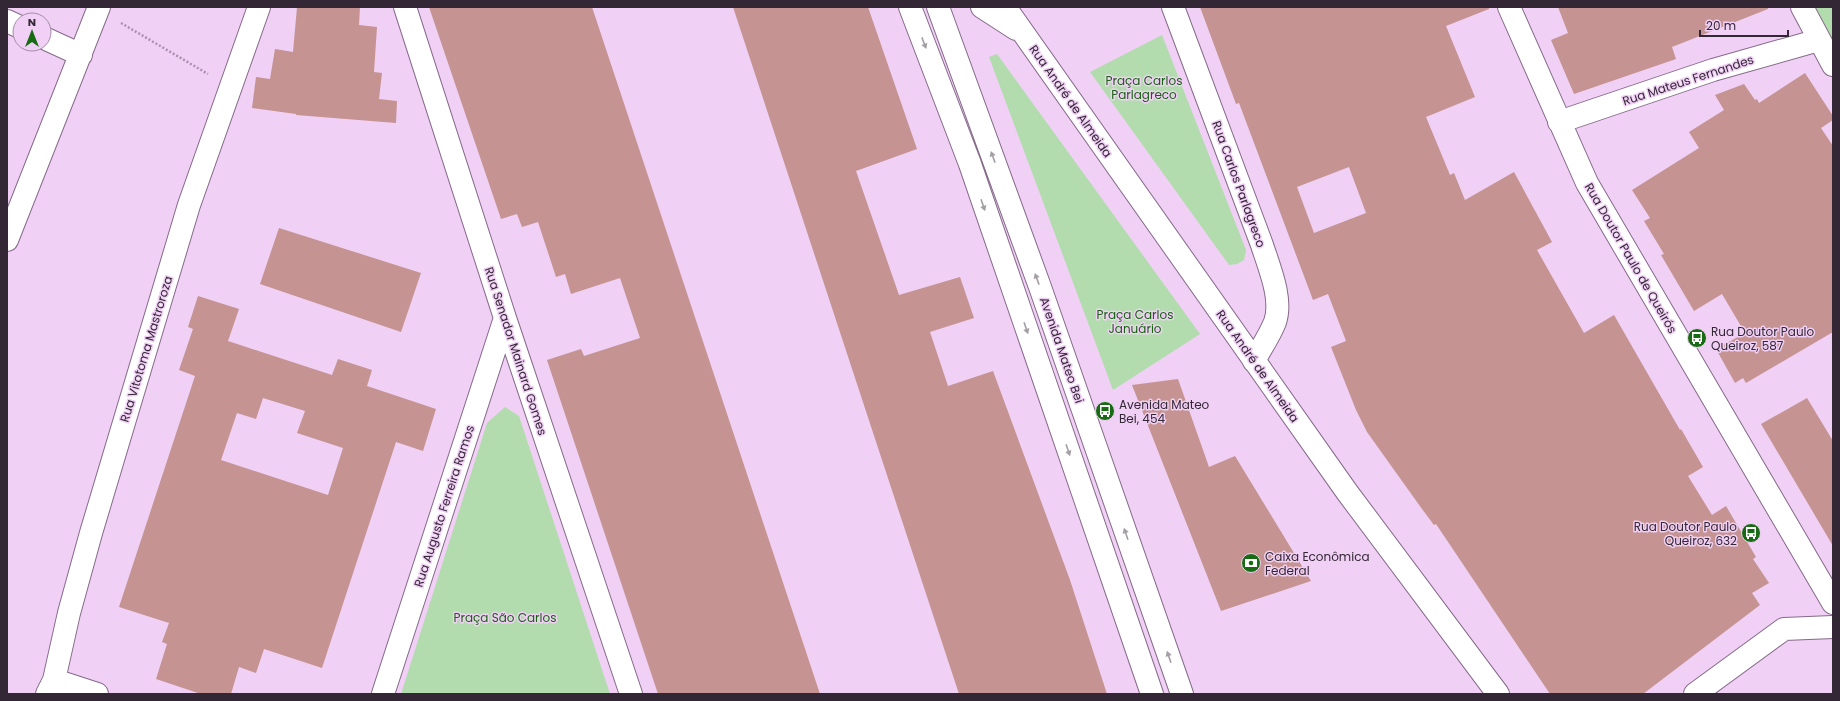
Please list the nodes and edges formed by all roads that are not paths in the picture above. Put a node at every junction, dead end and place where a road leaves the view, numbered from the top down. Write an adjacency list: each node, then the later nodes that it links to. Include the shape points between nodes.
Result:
1 (259, 7): 22 (street, Rua Vitotoma Mastroroza, via 190,205 98,510)
2 (405, 7): 18 (street, Rua Senador Mainard Gomes)
3 (910, 7): 26 (street, one-way to 26, via 970,164)
4 (938, 7): 27 (street, Avenida Mateo Bei, one-way to 4, via 1040,287)
5 (982, 7): 11 (street, Rua André de Almeida)
6 (1005, 7): 11 (street, Rua André de Almeida)
7 (1173, 7): 19 (street, Rua Carlos Parlagreco, via 1275,285 1275,321)
8 (1509, 7): 16 (street, Rua Doutor Paulo de Queirós)
9 (1802, 7): 12 (street)
10 (99, 8): 14 (street)
11 (1024, 34): 19 (street, Rua André de Almeida)
12 (1819, 40): 15 (street); 16 (street, Rua Mateus Fernandes, via 1713,70)
13 (52, 41): 14 (street)
14 (81, 54): 17 (street)
15 (1833, 65)
16 (1559, 122): 20 (street, Rua Doutor Paulo de Queirós, via 1587,183)
17 (7, 240)
18 (505, 318): 24 (street, Rua Augusto Ferreira Ramos); 25 (street, Rua Senador Mainard Gomes)
19 (1254, 361): 28 (street, Rua André de Almeida, via 1347,492)
20 (1833, 603)
21 (1833, 627): 29 (street, via 1784,629)
22 (50, 687): 23 (street)
23 (97, 694)
24 (383, 694)
25 (631, 694)
26 (1152, 694)
27 (1182, 694)
28 (1498, 694)
29 (1695, 694)

